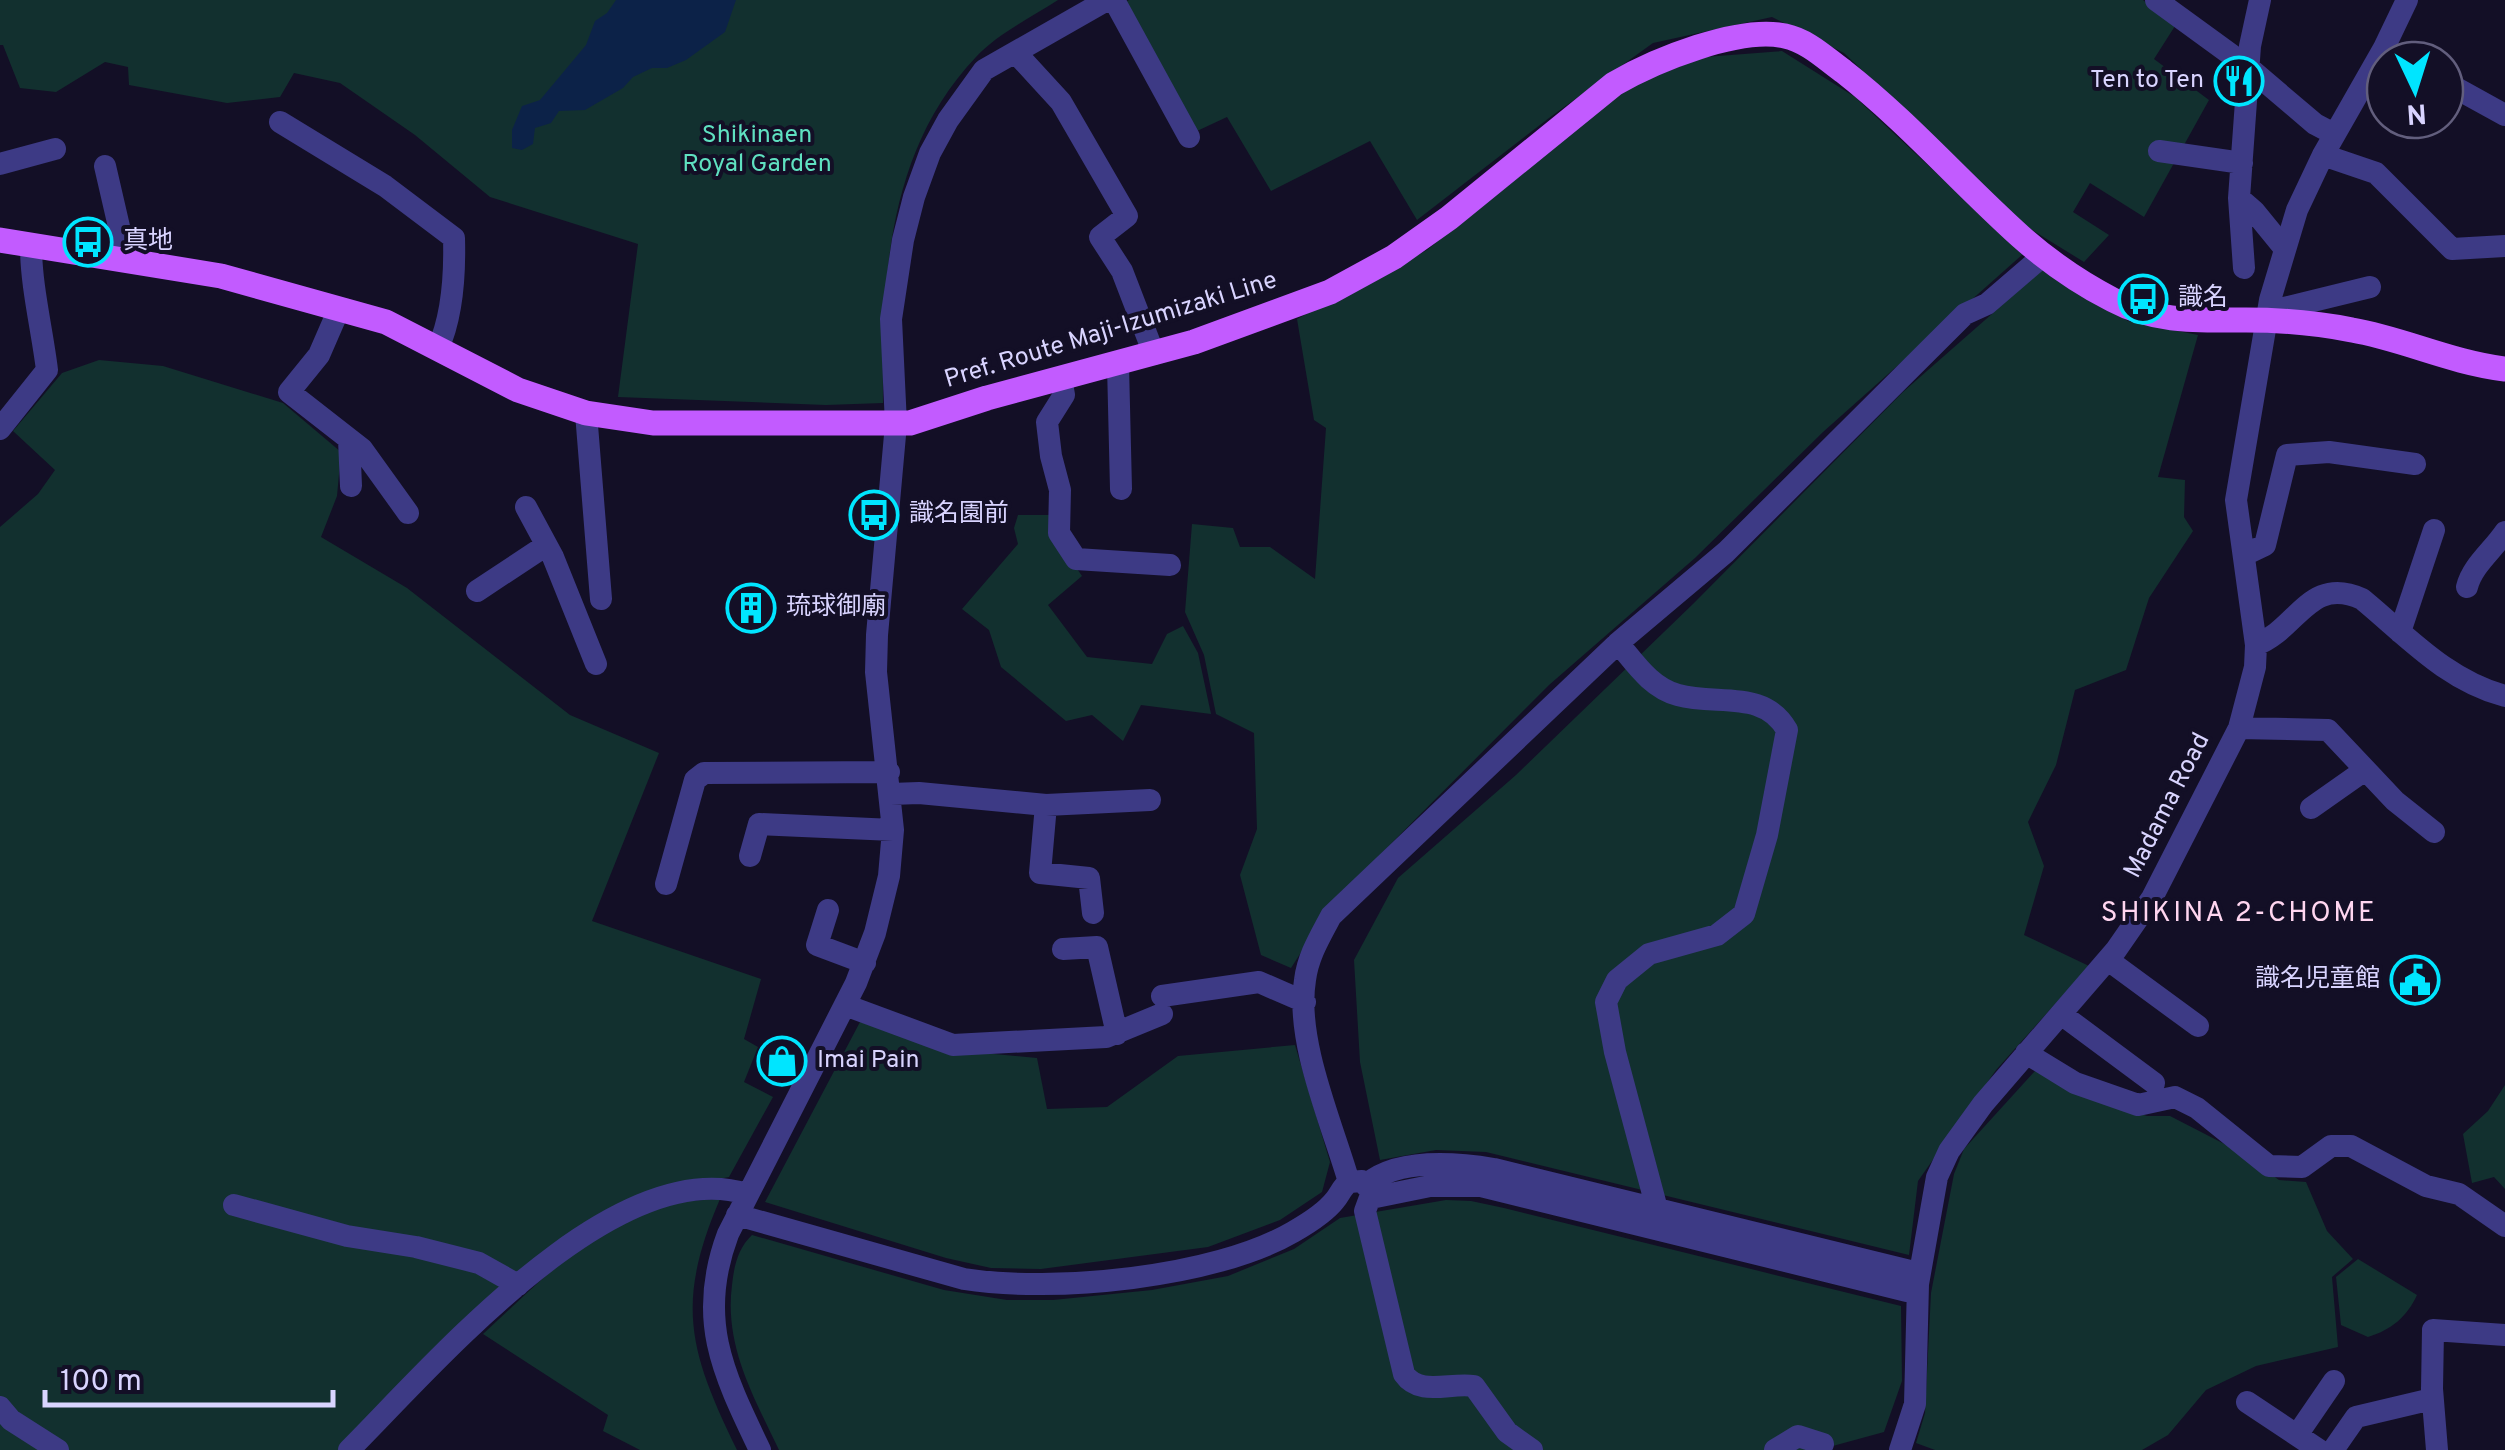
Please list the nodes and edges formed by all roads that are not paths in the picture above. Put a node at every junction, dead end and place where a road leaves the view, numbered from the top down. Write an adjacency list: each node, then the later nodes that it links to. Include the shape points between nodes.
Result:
1 (1110, 0): 6 (street); 12 (street)
2 (2156, 0): 7 (street)
3 (2260, 0): 7 (street)
4 (2406, 0): 5 (street, Madama Road)
5 (2388, 40)
6 (1016, 53): 31 (street, via 1061,102 1128,216 1100,236 1122,271); 36 (street, via 984,70 966,94 930,153 914,197 891,319)
7 (2248, 67): 13 (street); 17 (street)
8 (2365, 81): 13 (street, Madama Road)
9 (2465, 93): 10 (street)
10 (2505, 115)
11 (280, 122): 30 (street, via 454,238 446,331)
12 (1189, 137)
13 (2328, 144): 22 (street, via 2376,173 2452,249); 23 (street, Madama Road)
14 (55, 149): 16 (street)
15 (2159, 151): 17 (street)
16 (0, 164)
17 (2242, 164): 19 (street)
18 (105, 166): 25 (street)
19 (2238, 198): 23 (street); 26 (street)
20 (0, 240): 21 (main road, Pref. Route Maji-Izumizaki Line)
21 (31, 246): 25 (main road, Pref. Route Maji-Izumizaki Line); 37 (street, via 47,370)
22 (2505, 246)
23 (2285, 249): 29 (street, Madama Road)
24 (2044, 254): 29 (main road, Pref. Route Maji-Izumizaki Line, via 2112,300 2153,316 2178,320); 31 (main road, Pref. Route Maji-Izumizaki Line, via 1823,56 1788,37 1741,34 1614,84 1468,204 1362,275 1286,311); 54 (street, via 1986,304 1964,314 1726,552)
25 (122, 262): 28 (main road, Pref. Route Maji-Izumizaki Line, via 221,276)
26 (2244, 268)
27 (2370, 287): 29 (street)
28 (339, 309): 30 (main road, Pref. Route Maji-Izumizaki Line, via 386,322); 38 (street, via 319,355 289,392)
29 (2270, 309): 33 (main road, Pref. Route Maji-Izumizaki Line); 48 (street, Madama Road, via 2236,500)
30 (438, 348): 35 (main road, Pref. Route Maji-Izumizaki Line, via 518,390)
31 (1154, 354): 32 (main road, Pref. Route Maji-Izumizaki Line)
32 (1118, 366): 34 (main road, Pref. Route Maji-Izumizaki Line); 41 (street)
33 (2505, 369)
34 (1061, 378): 36 (main road, Pref. Route Maji-Izumizaki Line); 49 (street, via 1064,394 1047,422 1060,490 1059,533 1076,559)
35 (586, 414): 36 (main road, Pref. Route Maji-Izumizaki Line, via 653,423); 47 (street)
36 (896, 424): 60 (street, via 876,672)
37 (0, 429)
38 (349, 439): 40 (street); 43 (street)
39 (2415, 464): 48 (street, via 2330,452 2287,455 2265,545)
40 (351, 486)
41 (1121, 489)
42 (526, 507): 46 (street)
43 (408, 513)
44 (2434, 530): 53 (street)
45 (2505, 532): 50 (street)
46 (549, 551): 47 (street); 51 (street); 56 (street)
47 (598, 551): 52 (street)
48 (2244, 556): 55 (street, Madama Road)
49 (1170, 565)
50 (2467, 586)
51 (477, 591)
52 (601, 599)
53 (2400, 632): 55 (street, via 2362,599 2331,594 2313,598 2271,640); 57 (street, via 2449,673)
54 (1618, 644): 73 (street, via 1331,916 1314,948); 83 (street, via 1650,680 1676,695 1757,704 1778,713 1787,730 1744,914 1717,935 1649,954 1618,980 1606,1002)
55 (2256, 645): 58 (street, Madama Road)
56 (596, 664)
57 (2505, 696)
58 (2239, 728): 59 (street, via 2328,730); 71 (street, Madama Road, via 2152,898)
59 (2366, 770): 63 (street); 65 (street)
60 (890, 783): 62 (street, via 919,793); 64 (street); 67 (street, via 704,773 695,780)
61 (1150, 800): 62 (street)
62 (1046, 805): 69 (street, via 1040,873 1089,878)
63 (2311, 808)
64 (894, 830): 66 (street, via 759,824); 72 (street, via 884,904)
65 (2434, 832)
66 (750, 856)
67 (666, 884)
68 (828, 910): 72 (street, via 816,945)
69 (1093, 913)
70 (1063, 949): 77 (street, via 1097,947)
71 (2108, 960): 75 (street, Madama Road); 76 (street)
72 (864, 962): 74 (street)
73 (1305, 1002): 77 (street, via 1259,982 1162,1005); 80 (street, via 1307,1041)
74 (845, 1005): 77 (street, via 953,1045); 81 (street)
75 (2060, 1014): 78 (street, Madama Road); 79 (street)
76 (2198, 1026)
77 (1117, 1034)
78 (2026, 1053): 84 (street, via 2075,1084 2138,1105 2175,1097 2269,1166 2302,1168 2331,1146 2351,1146 2426,1186 2459,1194); 85 (street, Madama Road, via 1949,1151)
79 (2154, 1083)
80 (1362, 1188): 81 (street, via 1245,1254 1185,1269 1051,1285 964,1280); 83 (street, via 1410,1168 1474,1166); 85 (street, via 1481,1186 1907,1292); 97 (street, via 1404,1374 1422,1387 1474,1386 1507,1432)
81 (742, 1204): 86 (street, via 731,1189 647,1202 606,1220); 96 (street, via 717,1264 713,1325 725,1378)
82 (234, 1206): 86 (street, via 479,1264)
83 (1657, 1209): 85 (street, via 1910,1272)
84 (2505, 1226)
85 (1918, 1284): 99 (street, Madama Road, via 1915,1404)
86 (518, 1286): 95 (street)
87 (2505, 1335): 89 (street, via 2433,1330)
88 (2334, 1382): 92 (street)
89 (2432, 1399): 101 (street, via 2356,1418); 102 (street)
90 (2247, 1402): 92 (street)
91 (0, 1407): 94 (street)
92 (2296, 1435): 100 (street)
93 (1823, 1444): 98 (street, via 1798,1436)
94 (58, 1450)
95 (349, 1450)
96 (760, 1450)
97 (1532, 1450)
98 (1775, 1450)
99 (1900, 1450)
100 (2319, 1450)
101 (2333, 1450)
102 (2437, 1450)

